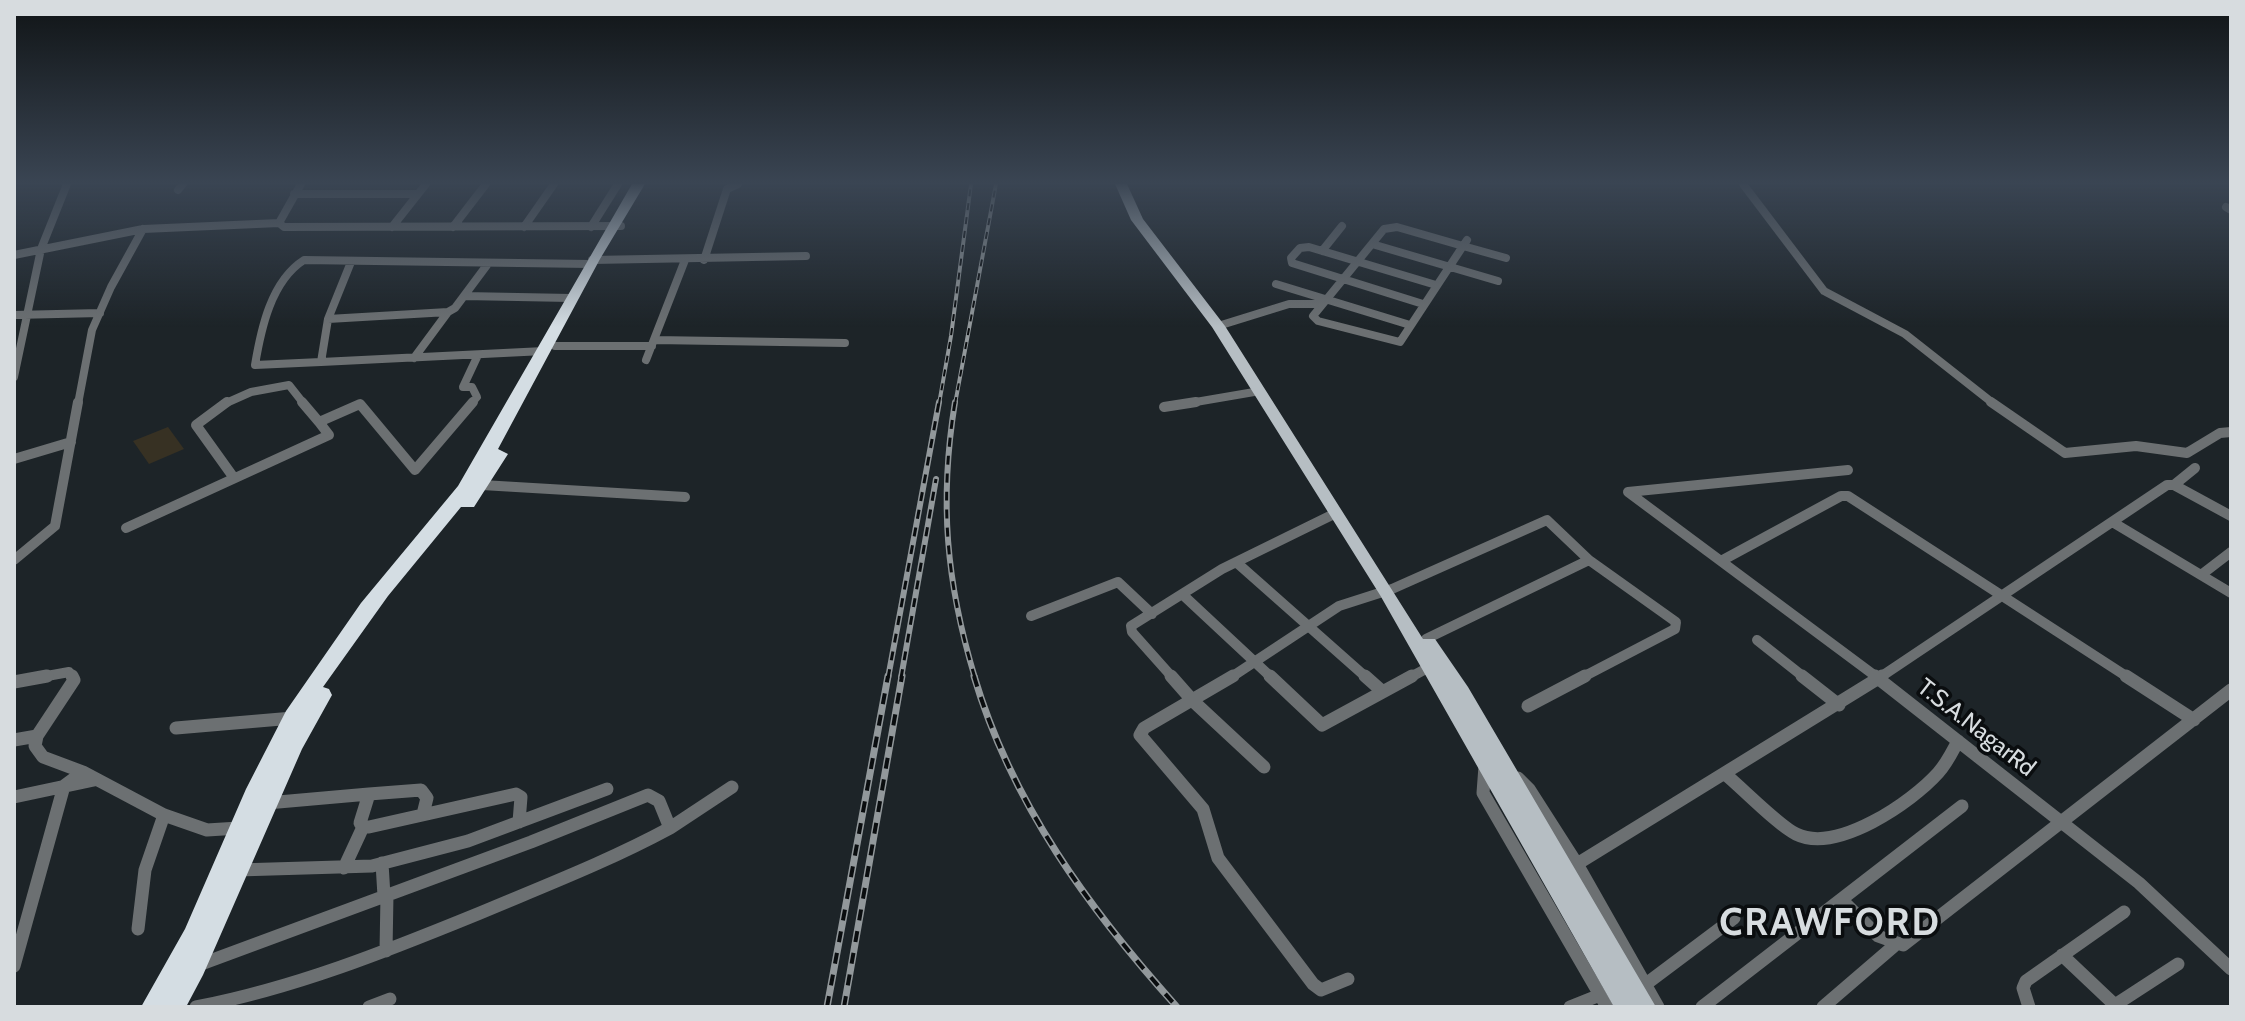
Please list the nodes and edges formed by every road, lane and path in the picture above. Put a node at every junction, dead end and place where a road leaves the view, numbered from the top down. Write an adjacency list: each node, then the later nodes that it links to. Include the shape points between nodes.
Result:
1 (48, 232): 14 (street)
2 (130, 232): 14 (street)
3 (142, 232): 35 (street)
4 (606, 232): 21 (highway)
5 (713, 232): 20 (street)
6 (1146, 232): 40 (main road)
7 (1155, 232): 40 (main road)
8 (1337, 232): 15 (street)
9 (1384, 232): 13 (street)
10 (1411, 232): 12 (street)
11 (1779, 232): 53 (street, via 1824,291 1905,334 2065,453 2136,446 2187,453)
12 (1464, 243): 18 (street); 25 (street)
13 (1372, 244): 23 (street); 25 (street)
14 (41, 249): 16 (street); 37 (street)
15 (1322, 251): 23 (street); 26 (street, via 1304,246 1290,260)
16 (14, 255)
17 (806, 256): 20 (street)
18 (1506, 258)
19 (685, 260): 20 (street); 21 (street); 41 (street)
20 (704, 260)
21 (595, 261): 24 (street); 31 (highway); 43 (highway)
22 (351, 262): 24 (street); 38 (street); 47 (street, via 304,260 292,266 267,314 255,365)
23 (1355, 262): 26 (street); 29 (street)
24 (487, 265): 30 (street)
25 (1448, 267): 27 (street); 29 (street)
26 (1342, 278): 32 (street); 33 (street)
27 (1498, 281)
28 (1276, 284): 32 (street)
29 (1436, 285): 33 (street)
30 (464, 296): 31 (street); 34 (street)
31 (571, 298): 43 (highway)
32 (1324, 302): 39 (street); 39 (street, via 1313,316 1318,321 1394,344); 40 (street, via 1289,304)
33 (1423, 304): 39 (street)
34 (448, 312): 38 (street); 45 (street)
35 (100, 313): 37 (street); 54 (street, via 92,330)
36 (14, 315): 37 (street)
37 (28, 315): 48 (street)
38 (328, 319): 47 (street)
39 (1410, 325)
40 (1220, 326): 49 (main road); 73 (main road)
41 (654, 343): 42 (street); 43 (street); 46 (street)
42 (845, 343)
43 (549, 349): 44 (street); 50 (highway)
44 (478, 355): 45 (street); 52 (street, via 463,387 472,387 477,397 415,470 360,404)
45 (414, 358): 47 (street)
46 (646, 360)
47 (321, 362)
48 (14, 377)
49 (1260, 391): 51 (street); 62 (main road)
50 (523, 398): 59 (highway); 66 (highway)
51 (1164, 407)
52 (319, 422): 58 (street, via 329,435); 58 (street, via 289,385 252,391 206,415 196,425)
53 (2231, 432)
54 (71, 442): 55 (street); 68 (street, via 55,526)
55 (14, 459)
56 (2195, 468): 60 (street)
57 (1848, 470): 70 (street, T.S.A.NagarRd, via 1628,492)
58 (234, 478): 65 (street)
59 (482, 485): 61 (street); 66 (highway)
60 (2174, 485): 63 (street); 64 (street)
61 (685, 497)
62 (1336, 513): 71 (street); 73 (main road)
63 (2231, 516)
64 (2114, 523): 72 (street); 76 (street)
65 (126, 528)
66 (433, 536): 92 (highway, via 365,611); 109 (highway, via 327,687)
67 (2231, 552): 72 (street)
68 (14, 560)
69 (1589, 560): 73 (street, via 1547,520); 80 (street); 91 (street, via 1668,614 1675,629)
70 (1721, 561): 76 (street, via 1848,496); 84 (street, T.S.A.NagarRd)
71 (1236, 562): 75 (street); 79 (street)
72 (2201, 575): 74 (street)
73 (1389, 590): 79 (street, via 1339,606); 80 (main road); 83 (main road)
74 (2231, 593)
75 (1183, 595): 77 (street); 82 (street)
76 (2002, 596): 84 (street); 93 (street)
77 (1152, 614): 78 (street, via 1118,582); 89 (street, via 1130,629)
78 (1031, 616)
79 (1307, 627): 82 (street); 88 (street)
80 (1426, 639): 86 (main road)
81 (1757, 640): 90 (street)
82 (1254, 664): 88 (street, via 1322,725); 89 (street)
83 (1431, 666): 86 (main road); 88 (street)
84 (1878, 678): 90 (street); 97 (street, T.S.A.NagarRd)
85 (14, 682): 95 (street, via 69,672 74,680)
86 (1449, 686): 98 (main road)
87 (2231, 690): 93 (street)
88 (1383, 692)
89 (1193, 701): 99 (street); 134 (street, via 1140,735 1200,805 1218,858 1313,984 1321,990)
90 (1839, 705): 101 (street)
91 (1528, 706)
92 (293, 718): 94 (street); 116 (highway)
93 (2194, 720): 114 (street)
94 (176, 728)
95 (37, 736): 96 (street); 100 (street, via 35,746 43,757)
96 (14, 740)
97 (1958, 741): 101 (street, via 1939,772 1899,805 1835,838 1796,834); 114 (street, T.S.A.NagarRd)
98 (1494, 766): 106 (main road); 119 (street, via 1529,789); 137 (street, via 1483,793)
99 (1264, 767)
100 (83, 772): 102 (street); 103 (street)
101 (1725, 774): 119 (street)
102 (94, 780): 103 (street); 112 (street)
103 (64, 786): 108 (street); 131 (street)
104 (732, 787): 117 (street)
105 (607, 789): 113 (street)
106 (1509, 790): 144 (main road); 145 (main road)
107 (369, 794): 109 (street); 111 (street, via 421,790 427,798); 115 (street)
108 (14, 797)
109 (267, 803): 121 (highway)
110 (1962, 806): 123 (street)
111 (423, 814): 113 (street, via 516,794 521,797); 115 (street)
112 (164, 815): 116 (street, via 207,830); 126 (street, via 142,871)
113 (519, 822): 118 (street)
114 (2060, 822): 127 (street, via 1903,945); 133 (street, T.S.A.NagarRd, via 2139,883)
115 (363, 827): 120 (street)
116 (239, 828): 121 (highway)
117 (670, 828): 122 (street, via 659,801 648,795); 128 (street, via 631,850)
118 (382, 863): 120 (street); 122 (street)
119 (1577, 864): 135 (street)
120 (344, 868): 121 (street)
121 (228, 871): 132 (highway); 139 (highway)
122 (386, 896): 128 (street); 132 (street)
123 (1842, 900): 127 (street); 147 (street)
124 (2124, 912): 129 (street)
125 (1734, 918): 135 (street)
126 (138, 929)
127 (1894, 946): 148 (street)
128 (386, 951): 141 (street, via 278,989)
129 (2062, 955): 138 (street); 149 (street, via 2026,981)
130 (2178, 964): 138 (street)
131 (14, 966)
132 (194, 967): 140 (highway)
133 (2231, 969)
134 (1348, 979)
135 (1646, 984): 146 (street)
136 (390, 999): 142 (street)
137 (1603, 1001): 143 (street)
138 (2116, 1006)
139 (154, 1007)
140 (172, 1007)
141 (196, 1007)
142 (369, 1007)
143 (1570, 1007)
144 (1627, 1007)
145 (1645, 1007)
146 (1658, 1007)
147 (1702, 1007)
148 (1823, 1007)
149 (2029, 1007)

